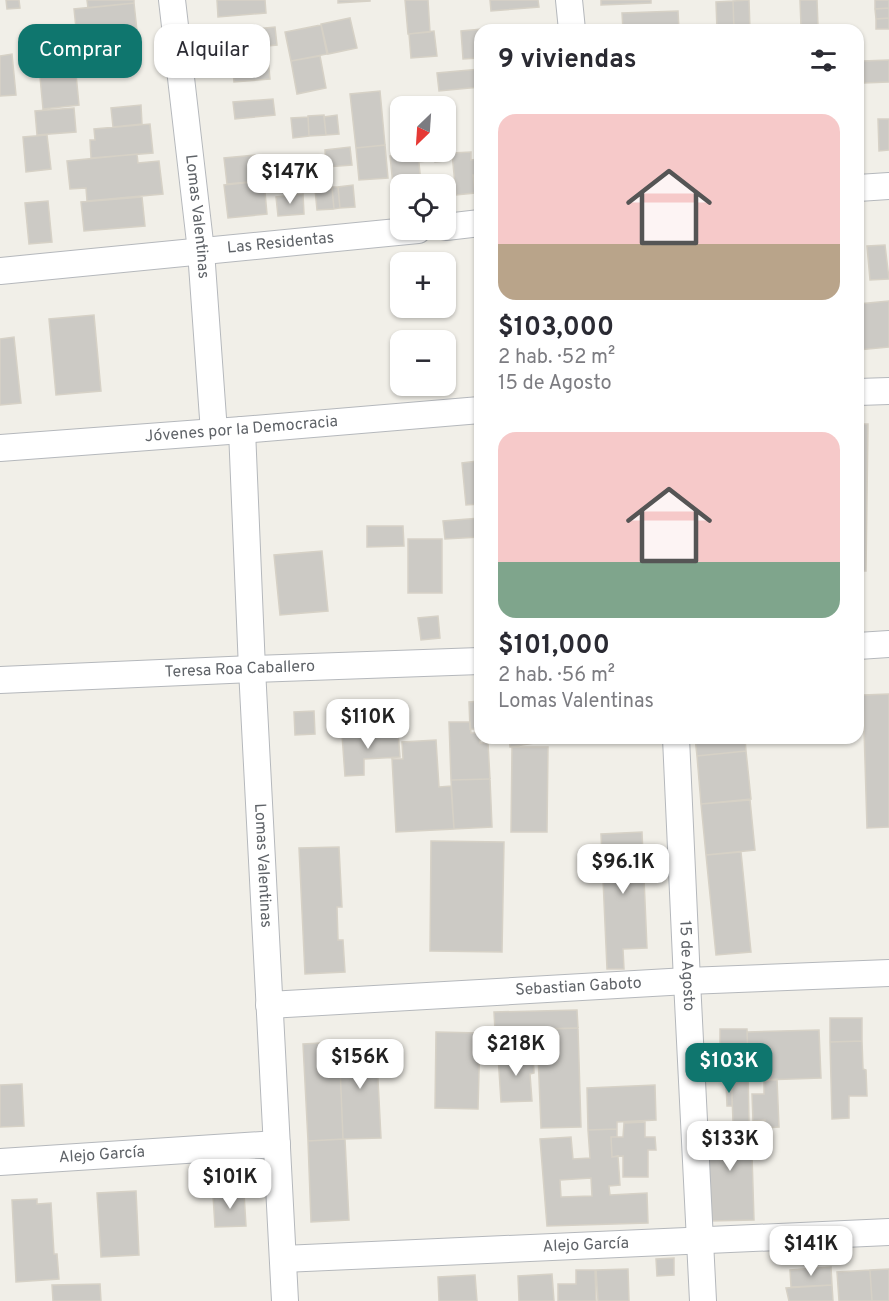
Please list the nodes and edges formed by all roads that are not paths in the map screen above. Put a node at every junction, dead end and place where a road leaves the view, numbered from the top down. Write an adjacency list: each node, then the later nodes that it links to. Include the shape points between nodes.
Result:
1 (172, 0): 9 (street, Lomas Valentinas)
2 (569, 0): 3 (street)
3 (571, 24)
4 (889, 186): 5 (street)
5 (864, 188)
6 (474, 224): 7 (street)
7 (456, 226)
8 (390, 233): 9 (street, Las Residentas)
9 (201, 251): 10 (street, Las Residentas); 15 (street, Lomas Valentinas)
10 (0, 271)
11 (889, 391): 12 (street)
12 (864, 392)
13 (474, 411): 14 (street, Jóvenes por la Democracia)
14 (242, 430): 15 (street, Jóvenes por la Democracia); 20 (street, Lomas Valentinas)
15 (214, 432): 16 (street, Jóvenes por la Democracia)
16 (0, 447)
17 (889, 644): 18 (street)
18 (864, 646)
19 (474, 661): 20 (street, Teresa Roa Caballero)
20 (252, 669): 21 (street, Teresa Roa Caballero); 25 (street, Lomas Valentinas)
21 (0, 680)
22 (676, 744): 24 (street, 15 de Agosto)
23 (889, 973): 24 (street, Sebastian Gaboto)
24 (687, 981): 25 (street, Sebastian Gaboto); 29 (street, 15 de Agosto)
25 (269, 1005): 26 (street, Lomas Valentinas)
26 (277, 1144): 27 (street, Alejo García); 30 (street, Lomas Valentinas)
27 (0, 1162)
28 (889, 1232): 29 (street, Alejo García)
29 (700, 1241): 30 (street, Alejo García); 32 (street, 15 de Agosto)
30 (283, 1259): 31 (street, Lomas Valentinas)
31 (285, 1301)
32 (703, 1301)

